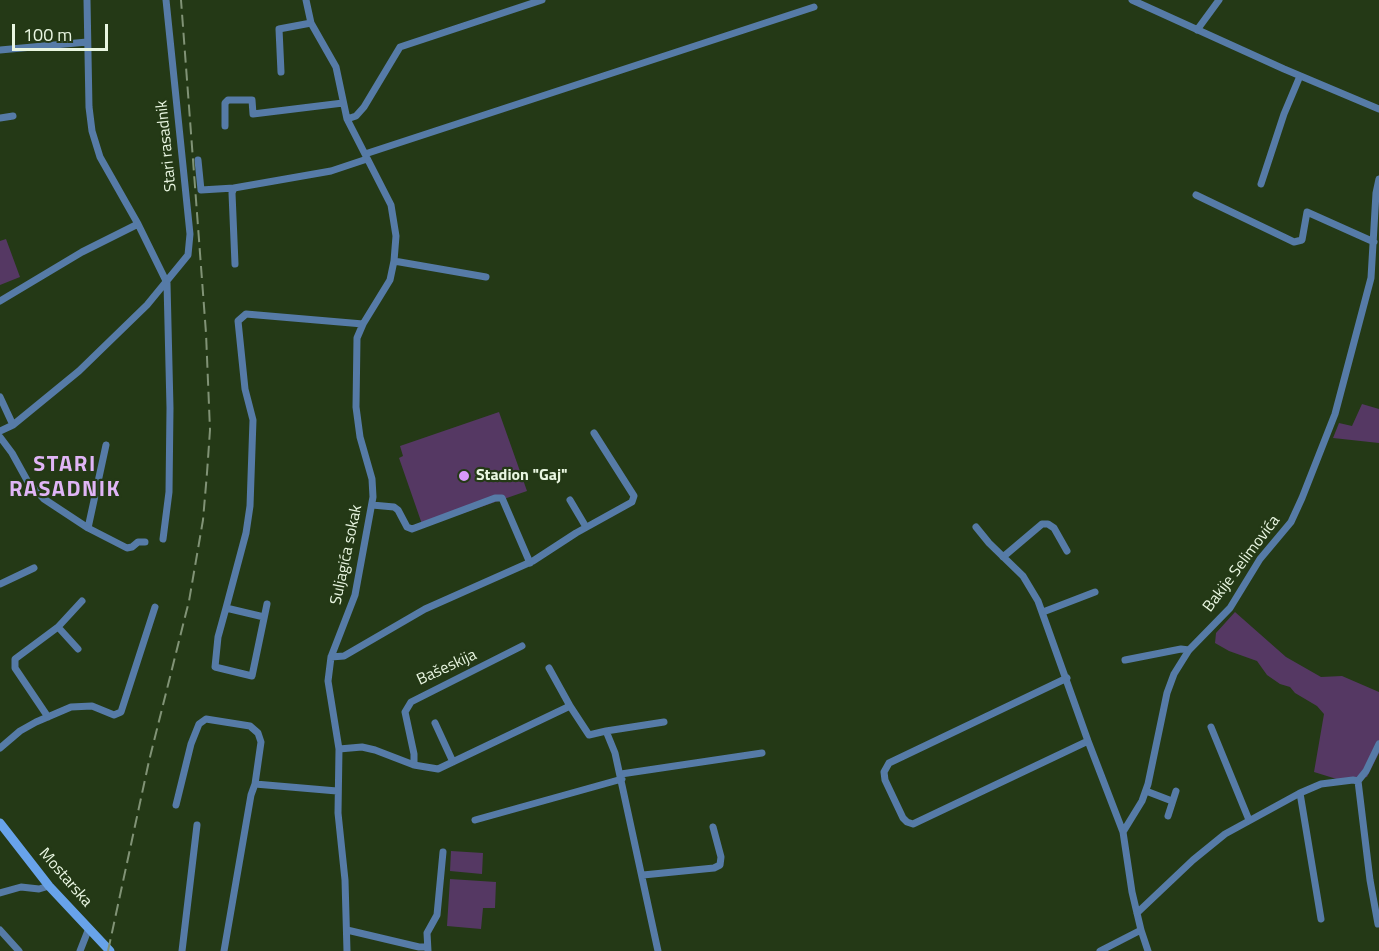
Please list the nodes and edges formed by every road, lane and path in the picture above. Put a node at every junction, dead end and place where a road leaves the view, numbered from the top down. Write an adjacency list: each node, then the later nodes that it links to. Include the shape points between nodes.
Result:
1 (87, 0): 12 (street)
2 (166, 0): 33 (street, Stari rasadnik, via 190,234 186,259)
3 (306, 0): 10 (street, Suljagića sokak)
4 (542, 0): 20 (street, via 400,47 364,107)
5 (1131, 0): 9 (street)
6 (1154, 0): 9 (street)
7 (1219, 0): 11 (street)
8 (814, 7): 22 (street)
9 (1149, 8): 11 (street)
10 (311, 23): 14 (street, via 279,29); 16 (street, Suljagića sokak, via 336,67)
11 (1197, 30): 15 (street)
12 (87, 42): 13 (street); 28 (street, via 92,131 100,157)
13 (0, 50)
14 (281, 72)
15 (1300, 76): 17 (street); 25 (street)
16 (343, 103): 20 (street, Suljagića sokak); 21 (street, via 253,114 252,100 228,100)
17 (1379, 109)
18 (13, 116): 19 (street)
19 (0, 118)
20 (347, 119): 22 (street, Suljagića sokak)
21 (225, 126)
22 (366, 156): 26 (street, via 332,171); 30 (street, Suljagića sokak, via 391,205 396,236)
23 (198, 160): 26 (street, via 201,190)
24 (1379, 179): 29 (street, Bakije Selimovića)
25 (1262, 184)
26 (234, 188): 31 (street)
27 (1196, 195): 29 (street, via 1294,242 1302,240 1307,212)
28 (138, 224): 33 (street); 34 (street, via 81,252)
29 (1374, 242): 64 (street, Bakije Selimovića, via 1371,278 1335,414 1302,498 1291,522 1260,559 1230,608)
30 (394, 261): 32 (street); 35 (street, Suljagića sokak, via 387,285)
31 (235, 264)
32 (486, 277)
33 (167, 283): 37 (street, Stari rasadnik, via 79,370); 47 (street, via 170,408)
34 (0, 301)
35 (363, 324): 43 (street, Suljagića sokak, via 357,338 356,407 372,479); 58 (street, via 246,314 238,321 245,389 253,420 250,506)
36 (0, 398): 37 (street)
37 (14, 424): 38 (street, Stari rasadnik)
38 (0, 431)
39 (594, 433): 44 (street, via 634,498)
40 (0, 437): 46 (street, via 38,493)
41 (106, 445): 46 (street)
42 (570, 500): 44 (street)
43 (372, 505): 51 (street, via 394,507 412,529 502,498); 65 (street, Suljagića sokak, via 355,595)
44 (586, 527): 51 (street)
45 (976, 527): 50 (street)
46 (88, 528): 48 (street, via 127,548)
47 (164, 539)
48 (146, 542)
49 (1067, 551): 50 (street, via 1054,528 1042,524)
50 (1003, 557): 59 (street, via 1023,576)
51 (530, 563): 65 (street, via 425,609 341,657)
52 (34, 568): 53 (street)
53 (0, 584)
54 (1095, 592): 59 (street)
55 (82, 601): 61 (street)
56 (267, 604): 60 (street)
57 (155, 607): 70 (street, via 121,712 114,715 77,705)
58 (226, 608): 60 (street); 60 (street, via 215,667 252,676)
59 (1043, 612): 68 (street)
60 (264, 617)
61 (58, 627): 63 (street); 70 (street, via 18,656 15,663)
62 (522, 646): 81 (street, Bašeskija, via 411,702 405,712)
63 (78, 648)
64 (1189, 650): 66 (street); 86 (street, Bakije Selimovića, via 1170,681)
65 (332, 657): 78 (street, Suljagića sokak, via 328,681)
66 (1125, 660)
67 (549, 668): 69 (street)
68 (1067, 678): 75 (street); 75 (street, via 889,763 885,780 903,818 913,824)
69 (570, 706): 74 (street, via 589,735); 80 (street)
70 (48, 717): 77 (street, via 20,731)
71 (664, 722): 74 (street)
72 (435, 723): 80 (street)
73 (1211, 728): 93 (street)
74 (606, 731): 82 (street)
75 (1088, 741): 97 (street)
76 (1379, 744): 83 (street)
77 (0, 748)
78 (339, 749): 81 (street, via 362,747); 85 (street, Suljagića sokak)
79 (762, 753): 82 (street)
80 (453, 762): 81 (street, via 438,769)
81 (414, 765)
82 (621, 776): 92 (street); 99 (street)
83 (1358, 781): 88 (street, via 1321,784); 104 (street)
84 (255, 784): 85 (street); 90 (street, via 261,742 258,733 250,726 206,719 199,724 191,744); 114 (street)
85 (337, 791): 107 (street, Suljagića sokak)
86 (1146, 791): 89 (street); 97 (street, Bakije Selimovića)
87 (1176, 791): 89 (street)
88 (1300, 793): 93 (street); 103 (street)
89 (1172, 801): 91 (street)
90 (176, 805)
91 (1168, 816)
92 (475, 820)
93 (1249, 820): 102 (street, via 1209,845)
94 (0, 823): 100 (main road, Mostarska)
95 (197, 825): 113 (street)
96 (713, 827): 99 (street, via 720,865)
97 (1124, 832): 102 (street)
98 (443, 852): 109 (street, via 437,915 428,928)
99 (643, 875): 116 (street)
100 (49, 886): 101 (street); 105 (main road, Mostarska)
101 (0, 893)
102 (1137, 913): 108 (street)
103 (1321, 919)
104 (1378, 924)
105 (89, 928): 111 (street); 112 (main road, Mostarska)
106 (0, 930): 110 (street)
107 (347, 930): 109 (street); 115 (street, Suljagića sokak)
108 (1141, 930): 117 (street); 118 (street)
109 (427, 949)
110 (19, 951)
111 (80, 951)
112 (110, 951)
113 (182, 951)
114 (224, 951)
115 (347, 951)
116 (658, 951)
117 (1100, 951)
118 (1148, 951)

